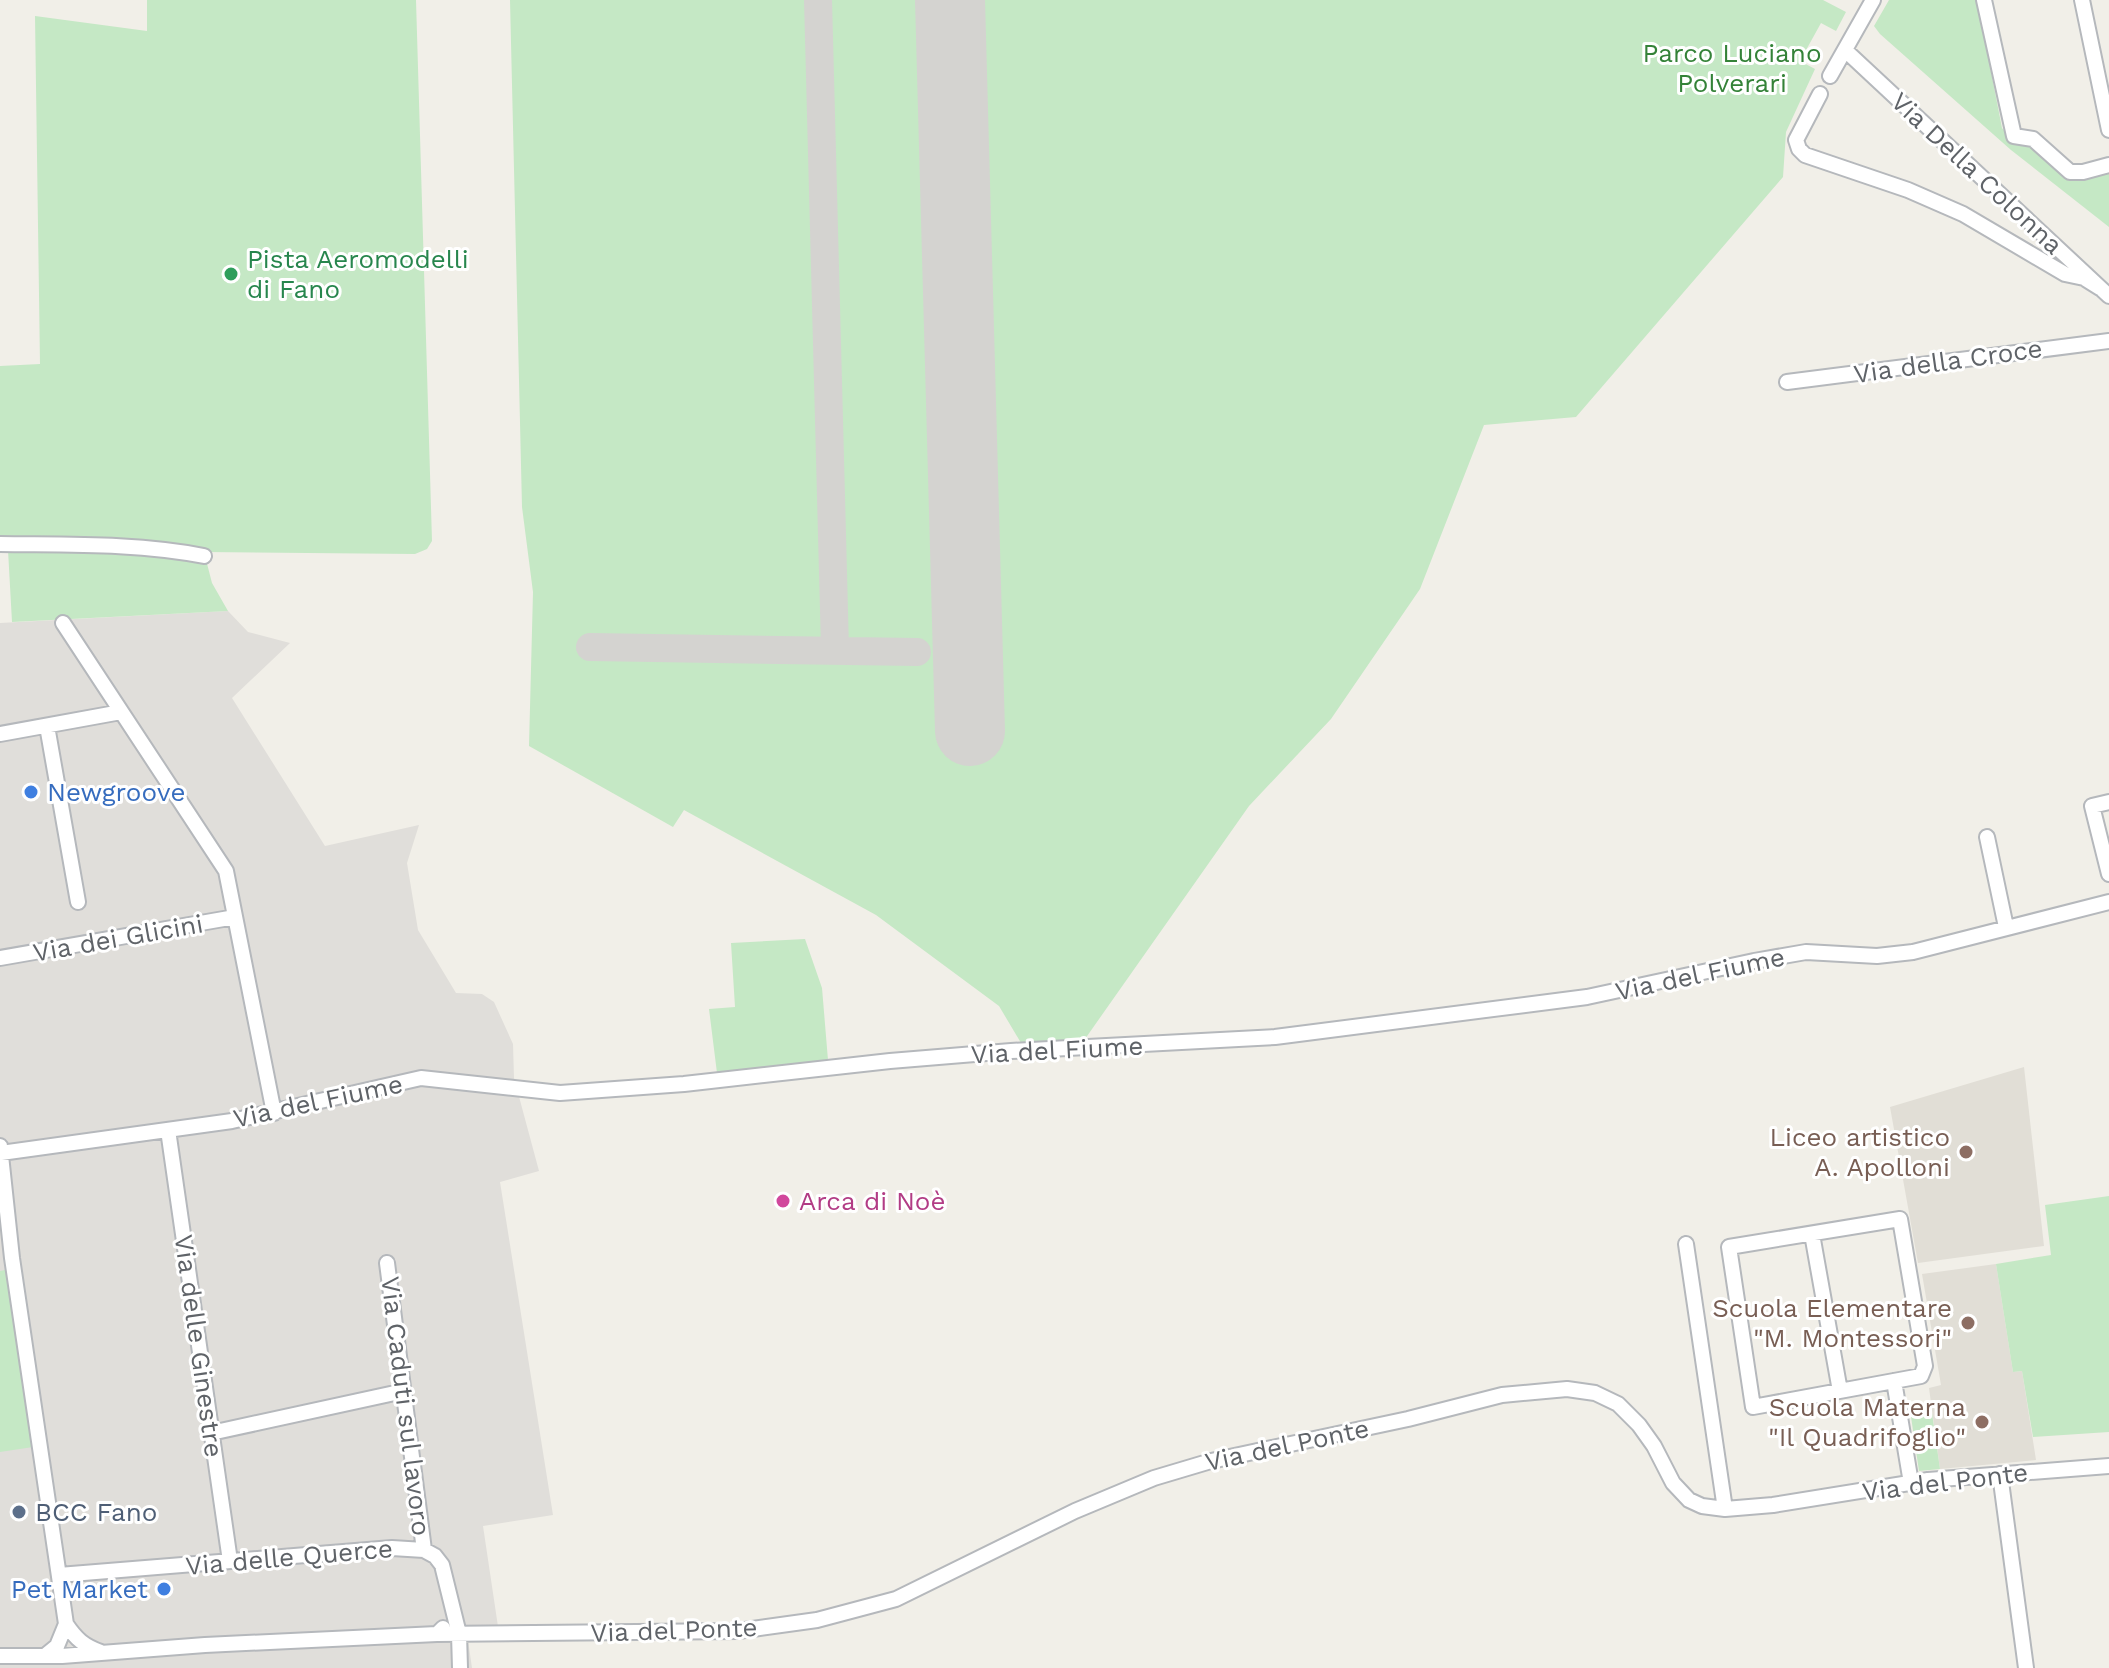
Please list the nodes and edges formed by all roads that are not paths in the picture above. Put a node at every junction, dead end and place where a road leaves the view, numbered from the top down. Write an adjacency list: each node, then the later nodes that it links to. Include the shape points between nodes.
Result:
1 (1873, 0): 4 (street)
2 (1984, 0): 9 (street, via 2014,136 2033,139 2070,172)
3 (2082, 0): 7 (street)
4 (1845, 50): 5 (street); 10 (street, Via Della Colonna)
5 (1830, 76)
6 (1820, 94): 10 (street, via 1796,140 1805,155 1963,214)
7 (2106, 108): 8 (street)
8 (2109, 130)
9 (2109, 165)
10 (2104, 292)
11 (2109, 341): 12 (street, Via della Croce)
12 (1787, 382)
13 (0, 544): 14 (street, via 131,547)
14 (204, 556)
15 (63, 623): 16 (street)
16 (121, 712): 17 (street); 24 (street, via 226,871)
17 (47, 726): 18 (street); 22 (street)
18 (0, 734)
19 (2109, 802): 21 (street, via 2092,806)
20 (1987, 837): 25 (street)
21 (2109, 874)
22 (78, 902)
23 (2109, 902): 25 (street, Via del Fiume)
24 (235, 917): 26 (street, Via dei Glicini); 27 (street)
25 (2006, 927): 27 (street, Via del Fiume, via 1913,952 1806,952 1587,997 1275,1037 905,1059 560,1093 421,1078)
26 (0, 958)
27 (274, 1113): 28 (street, Via del Fiume)
28 (168, 1130): 30 (street, Via del Fiume); 38 (street, Via delle Ginestre)
29 (0, 1146): 30 (street)
30 (1, 1153): 33 (street)
31 (1812, 1234): 35 (street, via 1900,1219 1925,1366 1921,1376); 37 (street); 37 (street, via 1729,1247 1753,1407)
32 (1686, 1244): 42 (street)
33 (6, 1258): 45 (street)
34 (387, 1263): 36 (street, Via Caduti sul lavoro)
35 (1894, 1381): 37 (street); 41 (street)
36 (404, 1391): 38 (street); 43 (street, Via Caduti sul lavoro)
37 (1840, 1391)
38 (211, 1433): 44 (street, Via delle Ginestre)
39 (2109, 1466): 40 (street, Via del Ponte)
40 (2000, 1474): 41 (street, Via del Ponte); 54 (street)
41 (1911, 1483): 42 (street, Via del Ponte)
42 (1725, 1509): 49 (street, Via del Ponte, via 1689,1500 1639,1425 1618,1404 1595,1393 1567,1389 1502,1395 1154,1478 896,1599 817,1620 738,1631)
43 (424, 1550): 44 (street, Via delle Querce); 46 (street, Via delle Querce, via 442,1565)
44 (230, 1561): 45 (street, Via delle Querce)
45 (59, 1575): 47 (street)
46 (452, 1610): 48 (street); 49 (street, Via delle Querce)
47 (66, 1624): 50 (street, via 85,1646); 51 (street, via 57,1646)
48 (437, 1634): 49 (street, Via del Ponte); 50 (street, Via del Ponte); 53 (street, via 448,1641)
49 (459, 1634): 53 (street, Via delle Querce)
50 (101, 1652): 51 (street, Via del Ponte)
51 (46, 1655): 52 (street, Via del Ponte)
52 (0, 1656)
53 (459, 1664)
54 (2026, 1668)

